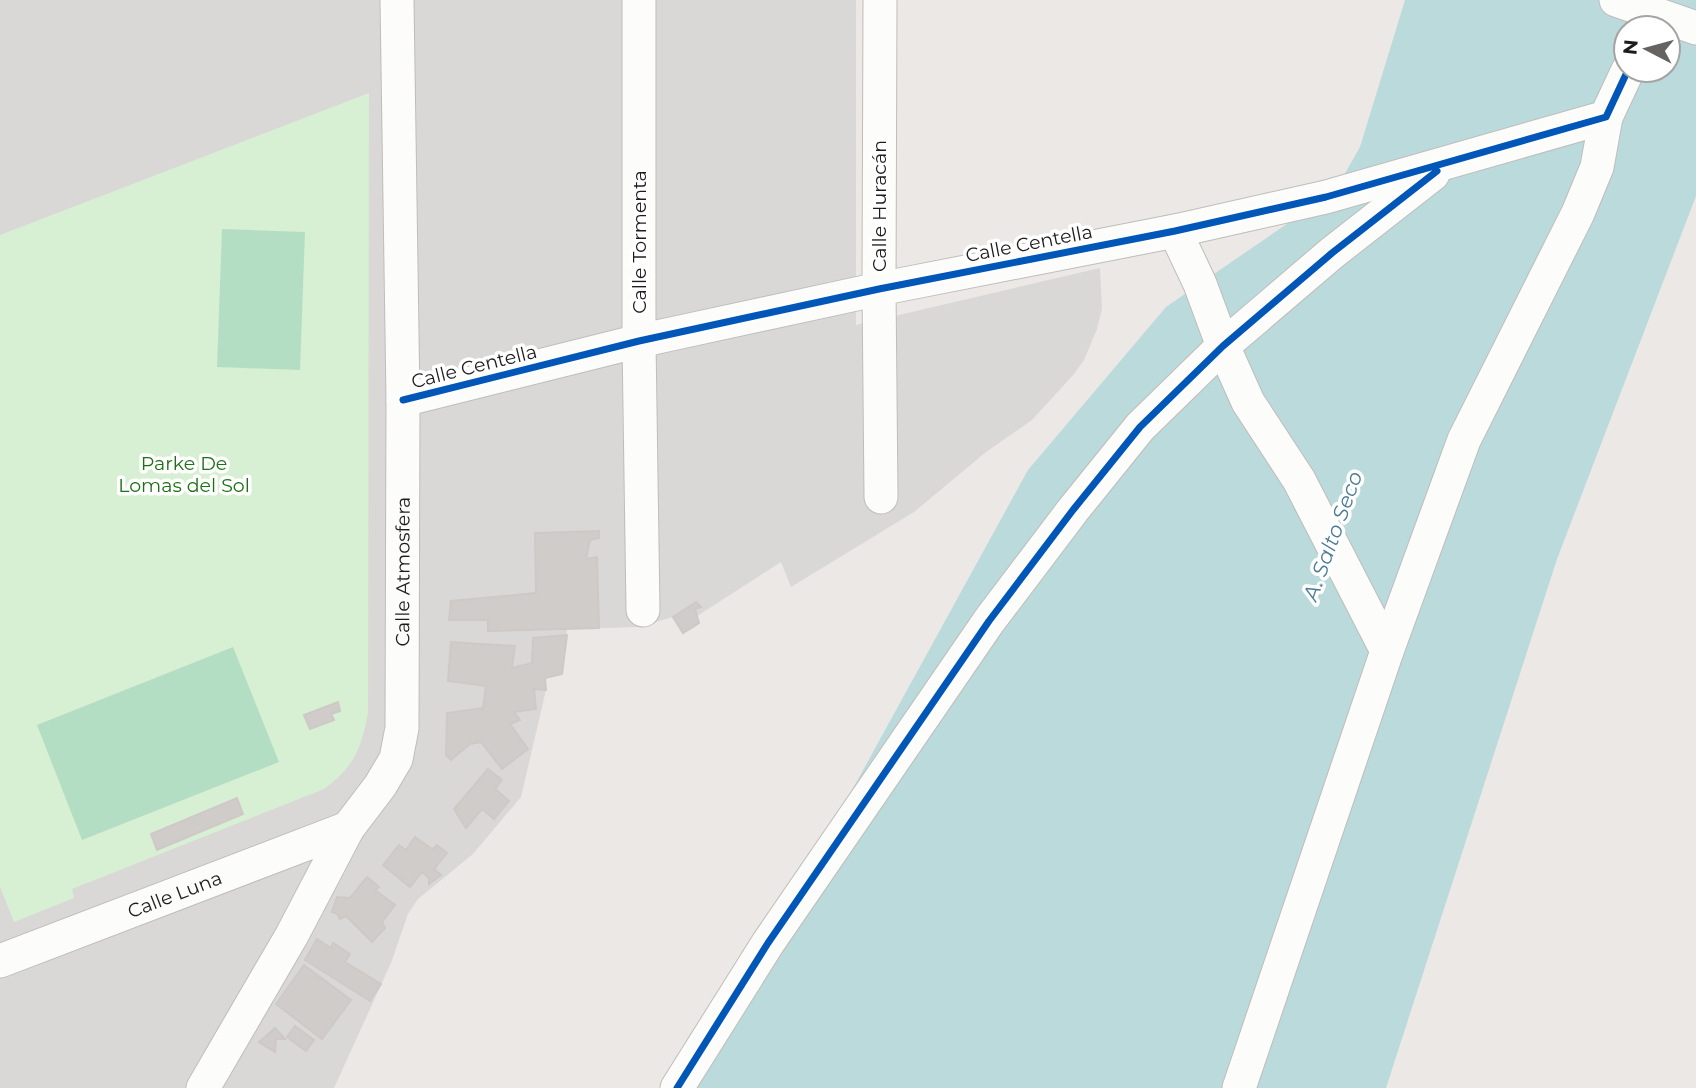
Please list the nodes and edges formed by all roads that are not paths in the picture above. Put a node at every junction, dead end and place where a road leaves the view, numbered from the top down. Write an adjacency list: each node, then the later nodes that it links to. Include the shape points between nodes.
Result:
1 (397, 0): 13 (street, Calle Atmosfera)
2 (639, 0): 11 (street, Calle Tormenta)
3 (880, 0): 10 (street, Calle Huracán)
4 (1616, 0): 5 (street)
5 (1656, 14)
6 (1621, 84): 7 (street)
7 (1606, 117): 8 (street, Calle Centella); 16 (street, via 1588,190 1464,440)
8 (1446, 164): 9 (street, Calle Centella); 12 (street)
9 (1175, 231): 10 (street, Calle Centella); 12 (street)
10 (879, 289): 11 (street, Calle Centella); 14 (street, Calle Huracán)
11 (639, 341): 13 (street, Calle Centella); 15 (street, Calle Tormenta)
12 (1223, 346): 16 (street, via 1248,402 1299,480); 20 (street, via 1140,427 989,621 768,943)
13 (403, 400): 17 (street, Calle Atmosfera, via 402,728 396,759)
14 (881, 497)
15 (643, 610)
16 (1387, 651): 21 (street)
17 (348, 828): 18 (street, Calle Luna); 19 (street, Calle Atmosfera)
18 (0, 961)
19 (203, 1088)
20 (677, 1088)
21 (1239, 1088)

